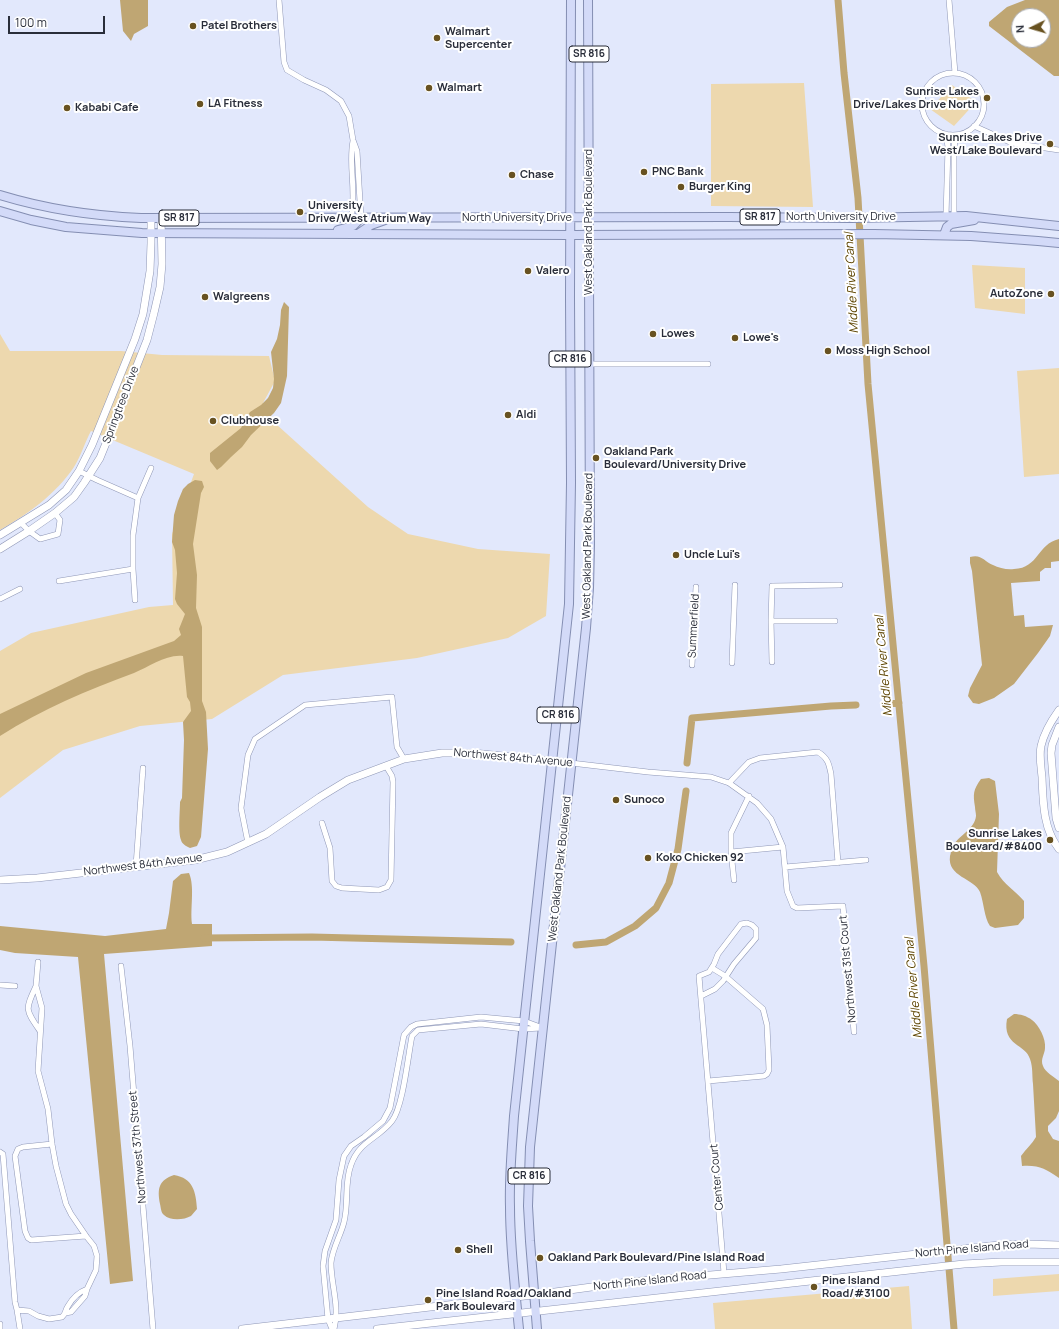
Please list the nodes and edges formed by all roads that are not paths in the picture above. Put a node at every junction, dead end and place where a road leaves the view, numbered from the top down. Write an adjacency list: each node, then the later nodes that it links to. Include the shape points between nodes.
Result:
1 (278, 0): 9 (street, via 287,70 326,90 341,101 349,116)
2 (571, 0): 19 (main road, West Oakland Park Boulevard / SR 816)
3 (588, 0): 20 (main road, West Oakland Park Boulevard / SR 816)
4 (949, 0): 5 (street)
5 (955, 73): 6 (street, via 972,80 982,95 983,112); 7 (street, via 934,80 924,92 922,100 928,122 933,128)
6 (974, 126): 8 (street, via 963,134); 10 (street, via 1012,143)
7 (946, 134): 8 (street); 13 (street)
8 (956, 135): 13 (street)
9 (353, 140): 16 (street, via 351,151 354,208); 17 (street, via 357,150)
10 (1059, 150)
11 (0, 195): 14 (main road, North University Drive / SR 817, via 25,203 64,210)
12 (0, 211): 23 (main road, North University Drive / SR 817, via 66,226)
13 (950, 216): 20 (main road, North University Drive / SR 817); 21 (main road, North University Drive / SR 817)
14 (151, 218): 15 (main road, North University Drive / SR 817); 23 (street, Springtree Drive)
15 (161, 218): 16 (main road, North University Drive / SR 817); 24 (street, Springtree Drive)
16 (351, 218): 17 (main road, North University Drive / SR 817)
17 (361, 218): 18 (main road, North University Drive / SR 817); 25 (main road, via 353,226)
18 (390, 218): 19 (main road, North University Drive / SR 817); 26 (main road, via 371,225)
19 (571, 218): 20 (main road, North University Drive / SR 817); 27 (main road, West Oakland Park Boulevard / SR 816)
20 (589, 218): 28 (main road, West Oakland Park Boulevard / SR 816)
21 (983, 218): 22 (main road, North University Drive / SR 817); 29 (main road, via 951,224)
22 (1059, 226)
23 (151, 233): 24 (main road, North University Drive / SR 817); 34 (street, Springtree Drive, via 150,271 143,314 100,428)
24 (162, 233): 25 (main road, North University Drive / SR 817); 35 (street, Springtree Drive, via 160,287 147,340 100,458)
25 (320, 234): 26 (main road, North University Drive / SR 817)
26 (358, 234): 27 (main road, North University Drive / SR 817)
27 (570, 235): 28 (main road, North University Drive / SR 817); 58 (main road, West Oakland Park Boulevard / CR 816, via 570,584)
28 (589, 235): 29 (main road, North University Drive / SR 817); 31 (main road, West Oakland Park Boulevard / CR 816)
29 (944, 235): 30 (main road, North University Drive / SR 817)
30 (1059, 243)
31 (590, 364): 32 (street); 59 (main road, West Oakland Park Boulevard / CR 816, via 589,588)
32 (708, 364)
33 (151, 468): 36 (street)
34 (79, 471): 35 (street); 38 (street, Springtree Drive, via 66,490 49,506)
35 (88, 476): 36 (street); 37 (street, Springtree Drive, via 74,497)
36 (138, 498): 42 (street, via 133,535)
37 (55, 513): 39 (street, Springtree Drive); 39 (street, via 60,520 58,534 40,539)
38 (21, 523): 39 (street); 40 (street, Springtree Drive)
39 (29, 531): 41 (street, Springtree Drive)
40 (0, 535)
41 (0, 549)
42 (133, 569): 43 (street); 49 (street)
43 (59, 581)
44 (735, 585): 53 (street)
45 (840, 585): 50 (street, via 772,586)
46 (696, 587): 54 (street, Summerfield)
47 (20, 589): 48 (street)
48 (0, 599)
49 (135, 600)
50 (771, 621): 51 (street); 52 (street)
51 (836, 621)
52 (772, 662)
53 (732, 663)
54 (692, 665)
55 (1059, 710): 68 (street, via 1045,734 1040,756 1046,820)
56 (1059, 727): 65 (street, via 1051,753)
57 (404, 759): 58 (street, Northwest 84th Avenue, via 442,753 473,753); 60 (street, Northwest 84th Avenue); 66 (street, via 396,747 392,697 305,705 255,739 252,744 248,755 242,808)
58 (553, 760): 59 (street, Northwest 84th Avenue); 85 (main road, West Oakland Park Boulevard / CR 816)
59 (571, 763): 62 (street, Northwest 84th Avenue, via 711,777); 86 (main road, West Oakland Park Boulevard / CR 816)
60 (386, 766): 64 (street, via 393,782 391,880 387,887 379,890 336,886 332,881 330,848); 66 (street, Northwest 84th Avenue, via 348,780)
61 (143, 768): 72 (street)
62 (729, 783): 63 (street, Northwest 84th Avenue); 71 (street, via 750,762 760,758 818,752 824,756 831,774)
63 (748, 796): 67 (street, Northwest 84th Avenue, via 771,819); 69 (street, via 731,833)
64 (322, 823)
65 (1059, 828)
66 (248, 843): 72 (street, Northwest 84th Avenue, via 227,852 195,860)
67 (783, 847): 69 (street); 73 (street, Northwest 84th Avenue)
68 (1059, 849)
69 (731, 852): 75 (street)
70 (866, 860): 71 (street)
71 (838, 863): 73 (street)
72 (136, 866): 74 (street, Northwest 84th Avenue)
73 (785, 867): 76 (street, Northwest 84th Avenue, via 787,891 793,906)
74 (0, 880)
75 (734, 880)
76 (843, 906): 88 (street, Northwest 31st Court)
77 (38, 962): 83 (street)
78 (121, 966): 108 (street, Northwest 37th Street)
79 (712, 968): 80 (street); 80 (street, Center Court, via 718,954 741,924 752,924 756,929 756,938); 84 (street, Center Court, via 699,976)
80 (725, 976): 84 (street, Center Court, via 715,989); 91 (street, via 763,1009 767,1025 769,1070 764,1076)
81 (0, 984): 82 (street)
82 (15, 986)
83 (36, 986): 87 (street, via 42,1008); 87 (street, via 28,1004 28,1011)
84 (701, 996): 91 (street, Center Court)
85 (524, 1025): 86 (street); 86 (street); 89 (street, via 480,1017 417,1024); 90 (street, via 481,1024 418,1030 412,1036); 99 (main road, West Oakland Park Boulevard / CR 816, via 510,1183 511,1244)
86 (542, 1028): 98 (main road, West Oakland Park Boulevard / CR 816, via 529,1177)
87 (40, 1032): 92 (street, via 38,1071 48,1109)
88 (854, 1032)
89 (404, 1035): 90 (street); 104 (street, via 390,1108 383,1121 351,1146 344,1156 336,1220 324,1258)
90 (409, 1048): 103 (street, via 400,1101 393,1120 358,1149 351,1164 344,1221 331,1260)
91 (708, 1081): 97 (street, Center Court)
92 (52, 1144): 94 (street, via 66,1204); 94 (street, via 18,1149 16,1156 25,1231 31,1240)
93 (0, 1152): 100 (street)
94 (86, 1236): 100 (street, via 94,1246 97,1256 96,1270 87,1289 80,1292 67,1306 66,1313 62,1317 49,1319 29,1311)
95 (1059, 1245): 97 (street, North Pine Island Road, via 1027,1244 962,1249)
96 (1059, 1262): 101 (street, North Pine Island Road, via 964,1264)
97 (724, 1273): 98 (street, North Pine Island Road, via 628,1282)
98 (533, 1295): 99 (street, North Pine Island Road); 101 (main road, West Oakland Park Boulevard / CR 816)
99 (516, 1297): 102 (main road, West Oakland Park Boulevard / CR 816); 103 (street, North Pine Island Road)
100 (17, 1310): 107 (street)
101 (536, 1312): 102 (street, North Pine Island Road); 113 (main road, West Oakland Park Boulevard / CR 816)
102 (518, 1314): 111 (street, North Pine Island Road); 112 (main road, West Oakland Park Boulevard / CR 816)
103 (337, 1318): 104 (street, North Pine Island Road); 110 (street)
104 (328, 1319): 109 (street, North Pine Island Road); 110 (street)
105 (0, 1324): 106 (street)
106 (0, 1329)
107 (20, 1329)
108 (153, 1329)
109 (242, 1329)
110 (333, 1329)
111 (378, 1329)
112 (519, 1329)
113 (537, 1329)

